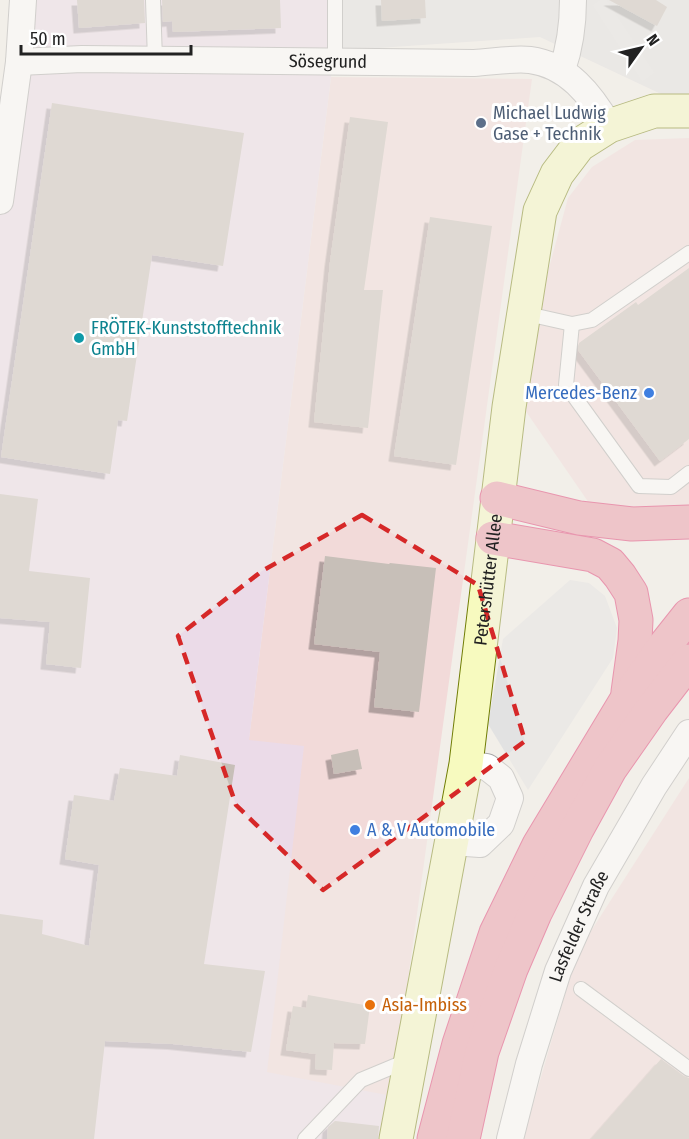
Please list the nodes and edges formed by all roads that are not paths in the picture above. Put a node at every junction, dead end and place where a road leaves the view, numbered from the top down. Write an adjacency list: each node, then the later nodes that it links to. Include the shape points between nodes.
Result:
1 (22, 0): 6 (street)
2 (153, 0): 5 (lane)
3 (335, 0): 7 (lane)
4 (573, 0): 8 (street, via 569,49)
5 (155, 60): 6 (street, Sösegrund); 7 (street, Sösegrund)
6 (20, 62): 12 (street)
7 (335, 62): 8 (street, Sösegrund, via 528,60)
8 (562, 70): 11 (street, Sösegrund, via 578,83)
9 (689, 111): 10 (lane); 11 (main road, Petershütter Allee, via 654,111)
10 (689, 117)
11 (609, 126): 14 (main road, Petershütter Allee, via 579,145 557,174 540,211)
12 (0, 201)
13 (689, 253): 15 (lane, via 592,320)
14 (523, 313): 15 (lane); 17 (main road, Petershütter Allee)
15 (572, 324): 16 (lane, via 566,385 639,486 671,487)
16 (689, 473)
17 (497, 498): 18 (highway, via 579,518 632,524); 19 (main road, Petershütter Allee)
18 (689, 522)
19 (493, 538): 22 (highway, via 593,555 610,564 620,576 631,593 636,620); 24 (main road, Petershütter Allee)
20 (689, 615): 22 (highway)
21 (689, 661): 27 (highway, via 610,769)
22 (627, 699): 27 (highway, via 539,845 496,933)
23 (689, 733): 34 (street, Lasfelder Straße, via 596,886 558,971)
24 (466, 764): 25 (main road, Petershütter Allee); 25 (street, via 487,767 501,778 510,798 501,824 480,844)
25 (452, 842): 28 (main road, Petershütter Allee)
26 (581, 990): 29 (lane)
27 (471, 1048): 32 (highway); 33 (highway)
28 (411, 1059): 30 (lane, via 361,1080); 31 (main road, Petershütter Allee)
29 (689, 1069)
30 (304, 1139)
31 (396, 1139)
32 (434, 1139)
33 (464, 1139)
34 (510, 1139)

